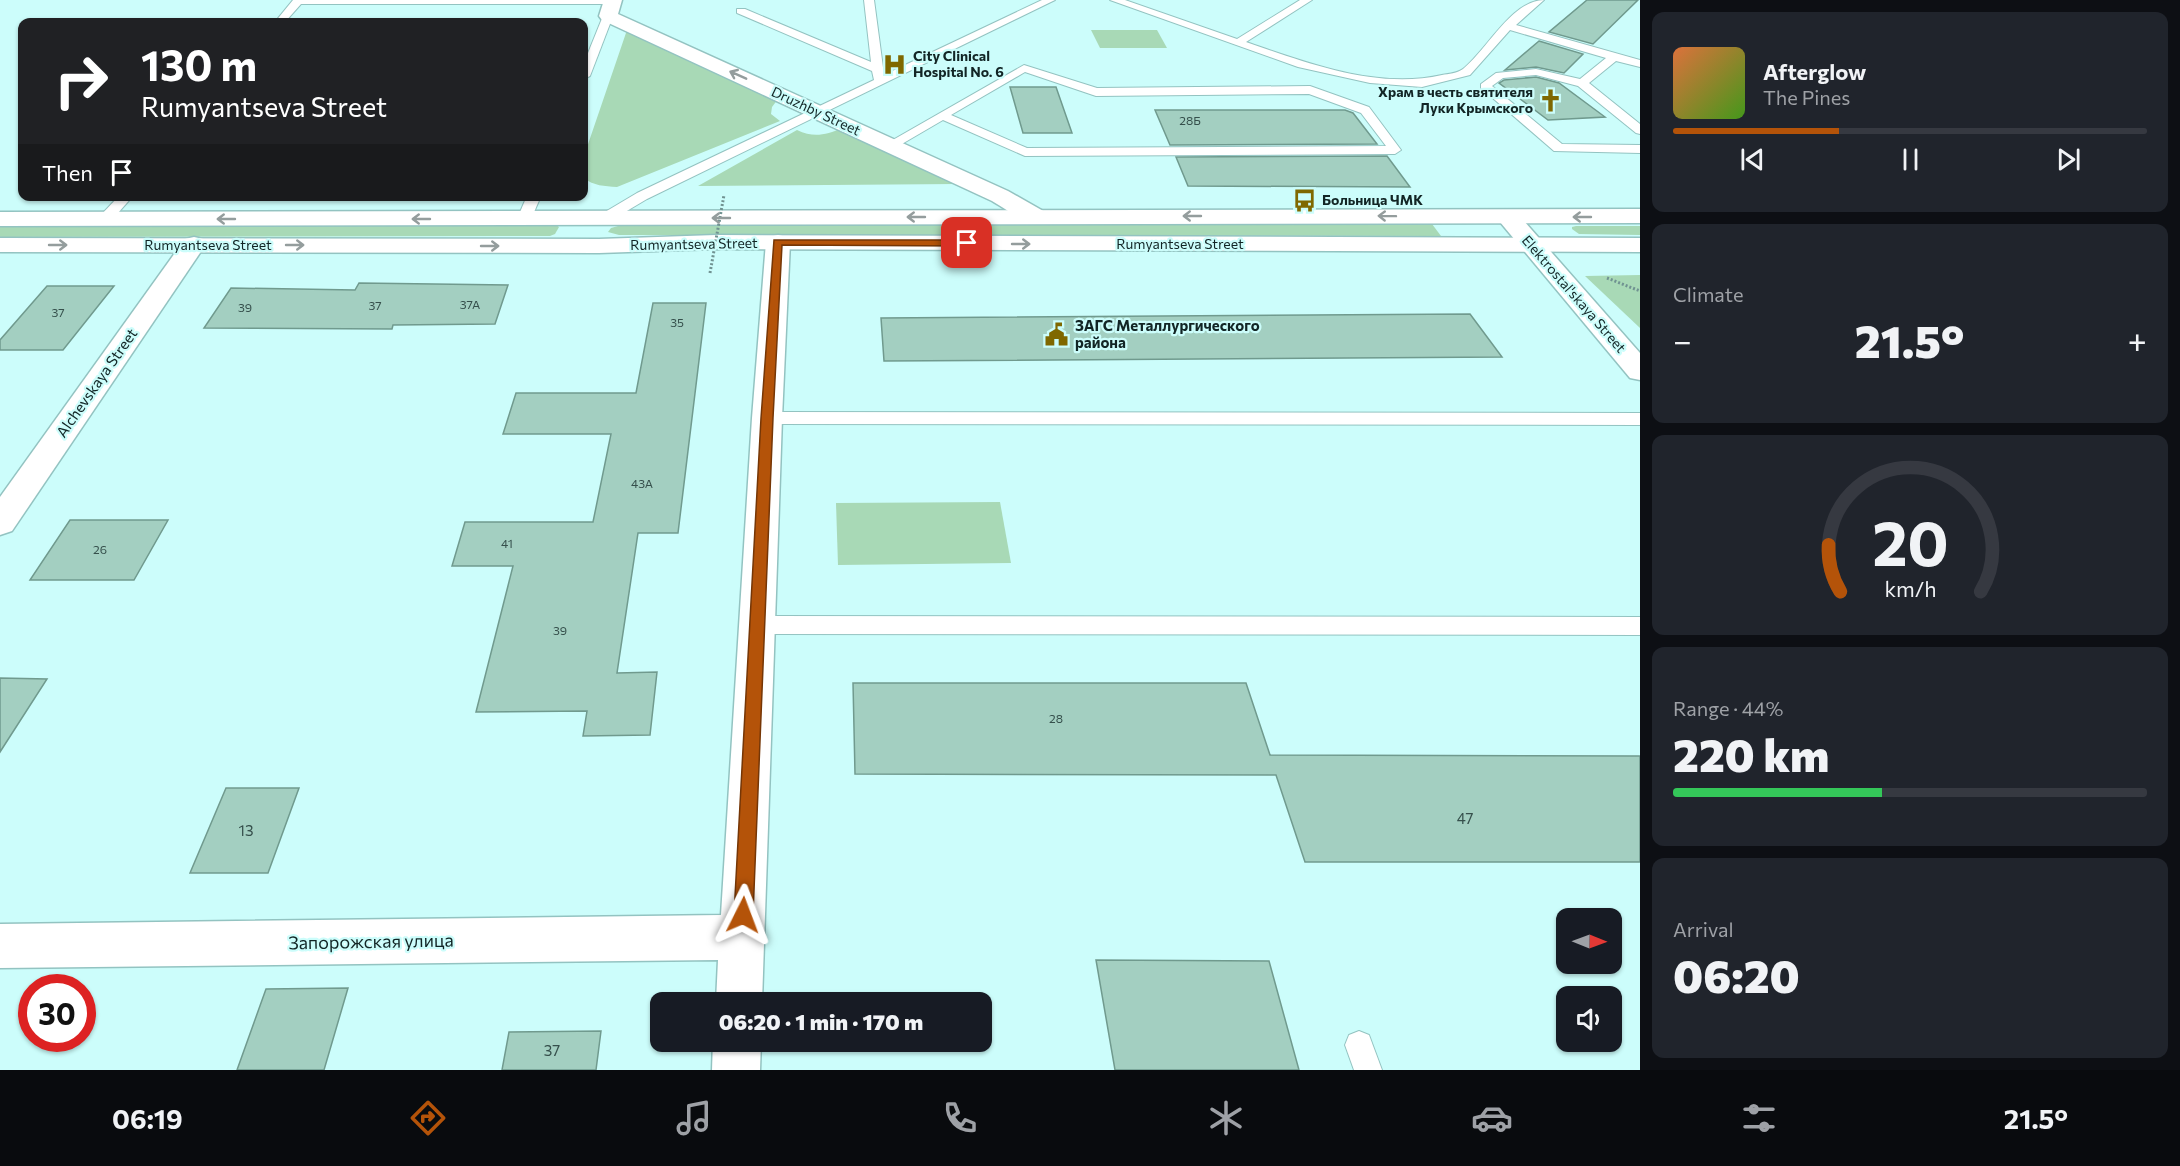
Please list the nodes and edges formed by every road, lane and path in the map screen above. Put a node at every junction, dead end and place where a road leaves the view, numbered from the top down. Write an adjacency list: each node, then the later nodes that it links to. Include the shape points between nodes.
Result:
1 (869, 0): 16 (lane)
2 (1050, 0): 17 (lane)
3 (1115, 0): 12 (lane)
4 (1289, 0): 7 (lane)
5 (1539, 0): 11 (lane)
6 (298, 1): 8 (lane); 10 (lane)
7 (1304, 2): 12 (lane)
8 (612, 6): 15 (lane); 19 (main road, Druzhby Street, one-way to 8)
9 (741, 11): 16 (lane)
10 (283, 18)
11 (1508, 26): 12 (lane, via 1466,73 1422,83 1370,80 1302,65); 13 (lane)
12 (1238, 44)
13 (1615, 56): 14 (lane); 18 (lane)
14 (1640, 64)
15 (588, 66)
16 (877, 69): 17 (lane)
17 (879, 83): 19 (lane)
18 (1582, 83): 21 (lane); 23 (lane, via 1536,72 1500,75 1485,86 1559,148)
19 (820, 111): 22 (main road, Druzhby Street); 30 (lane)
20 (944, 116): 20 (lane, via 1024,68 1096,92 1310,90 1365,110 1395,150 1025,152); 22 (lane)
21 (1640, 130)
22 (890, 146): 28 (main road, Druzhby Street)
23 (1640, 149)
24 (121, 201): 32 (lane)
25 (532, 201): 33 (lane)
26 (722, 206): 28 (main road, Rumyantseva Street, one-way to 26); 30 (main road, Rumyantseva Street); 34 (path, bridge)
27 (1640, 216): 29 (main road, Rumyantseva Street, one-way to 29)
28 (1037, 217): 29 (main road, Rumyantseva Street, one-way to 28)
29 (1508, 217): 39 (main road, Elektrostal'skaya Street)
30 (598, 218): 33 (main road, Rumyantseva Street); 38 (main road)
31 (0, 219): 32 (main road, Rumyantseva Street)
32 (105, 219): 33 (main road, Rumyantseva Street, one-way to 32)
33 (524, 219)
34 (716, 242): 35 (main road, Rumyantseva Street); 38 (main road, Rumyantseva Street); 41 (path, bridge)
35 (778, 242): 39 (main road, Rumyantseva Street, one-way to 39); 45 (main road)
36 (194, 244): 37 (main road, Rumyantseva Street, one-way to 36); 38 (main road, Rumyantseva Street, one-way to 38); 47 (main road, Alchevskaya Street)
37 (0, 245)
38 (580, 246)
39 (1533, 246): 40 (main road, Rumyantseva Street); 44 (main road, Elektrostal'skaya Street)
40 (1640, 246)
41 (710, 273)
42 (1598, 274): 43 (path)
43 (1640, 291)
44 (1640, 371)
45 (767, 418): 46 (lane); 48 (main road)
46 (1640, 419)
47 (0, 522)
48 (758, 625): 49 (lane); 50 (main road)
49 (1640, 626)
50 (742, 937): 51 (main road, Запорожская улица); 52 (main road)
51 (0, 946)
52 (739, 992)
53 (737, 1052): 54 (main road)
54 (736, 1070)

